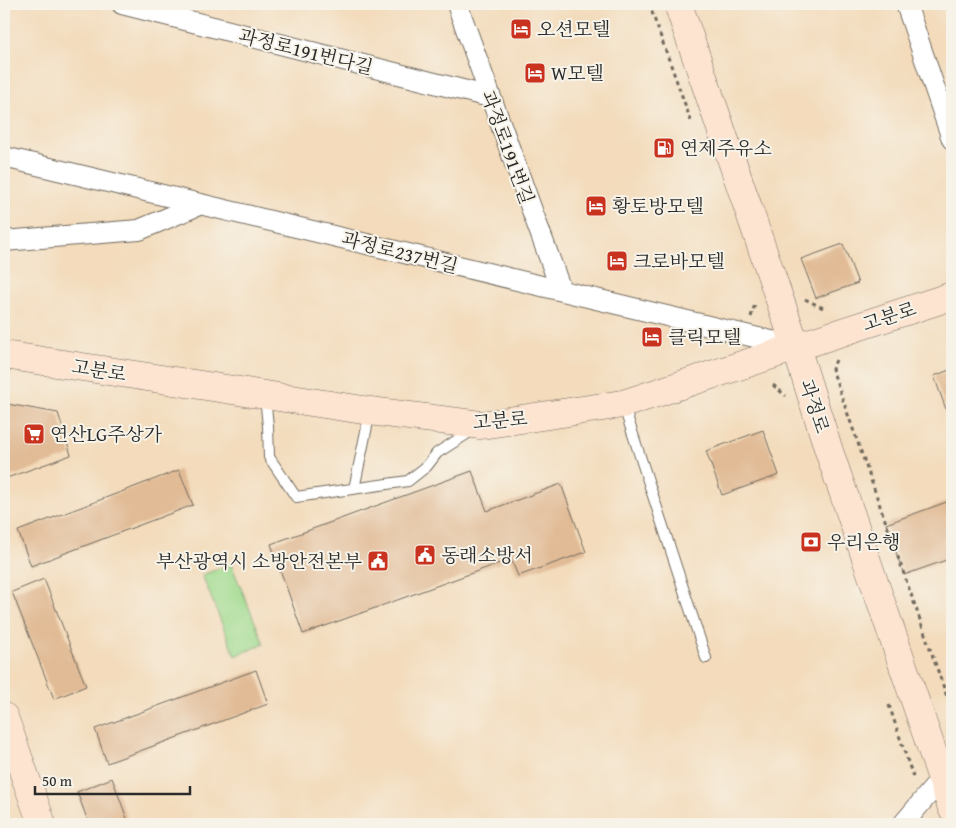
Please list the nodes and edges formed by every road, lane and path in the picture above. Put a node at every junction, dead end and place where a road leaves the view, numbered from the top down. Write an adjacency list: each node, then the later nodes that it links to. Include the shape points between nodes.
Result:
1 (122, 4): 5 (street, 과정로191번다길)
2 (457, 4): 5 (street, 과정로191번길)
3 (678, 4): 14 (main road, 과정로)
4 (906, 4): 6 (street)
5 (490, 97): 10 (street, 과정로191번길)
6 (952, 139)
7 (4, 157): 8 (street, 과정로237번길)
8 (201, 204): 9 (street, via 139,230); 10 (street, 과정로237번길)
9 (4, 241)
10 (561, 290): 14 (street, 과정로237번길)
11 (799, 296): 13 (path)
12 (952, 296): 14 (main road, 고분로)
13 (825, 308)
14 (796, 347): 18 (main road, 고분로); 25 (main road, 과정로, via 832,461)
15 (839, 352): 23 (path, via 832,369)
16 (4, 355): 17 (main road, 고분로)
17 (265, 396): 19 (main road, 고분로); 21 (lane, via 269,457 296,498)
18 (624, 404): 20 (main road, 고분로); 22 (lane)
19 (370, 411): 20 (main road, 고분로); 21 (lane)
20 (481, 425): 21 (lane, via 437,453 408,481)
21 (354, 489)
22 (706, 658)
23 (952, 710)
24 (4, 717): 27 (main road)
25 (947, 776): 26 (main road, 과정로); 28 (street)
26 (952, 808)
27 (42, 824)
28 (903, 824)

